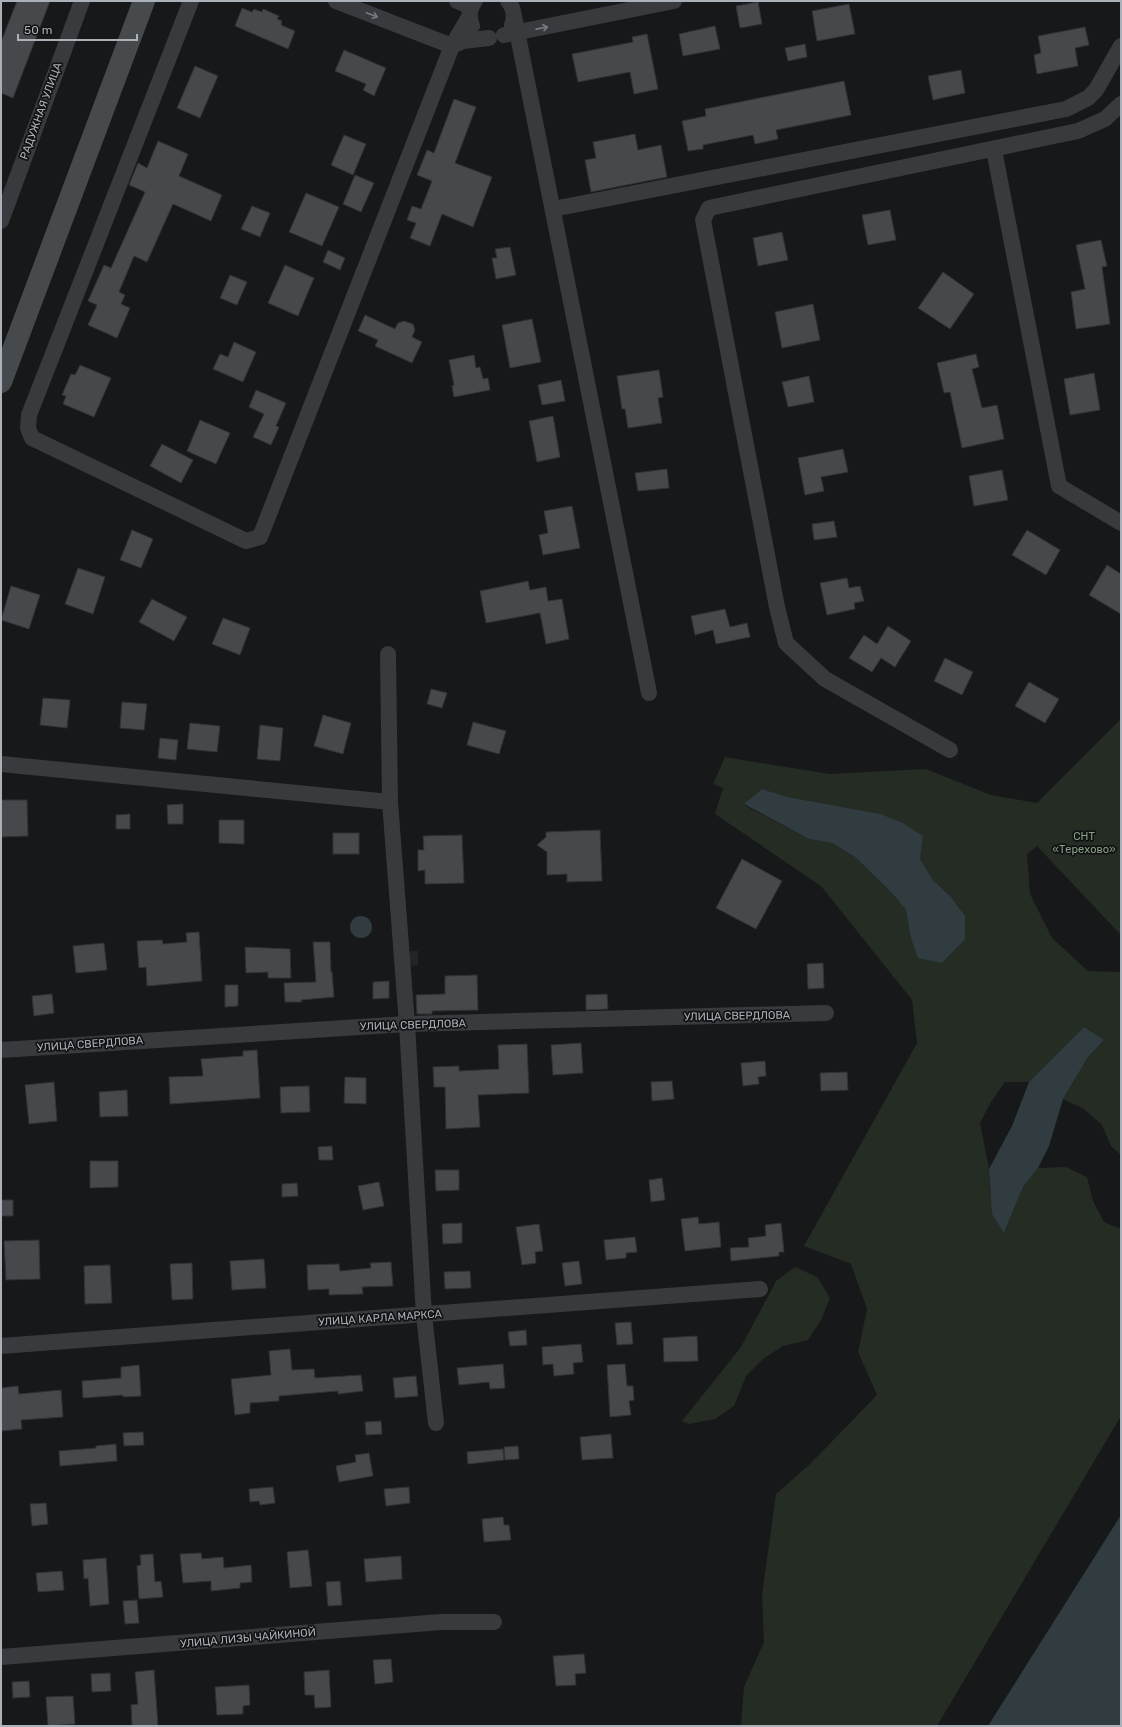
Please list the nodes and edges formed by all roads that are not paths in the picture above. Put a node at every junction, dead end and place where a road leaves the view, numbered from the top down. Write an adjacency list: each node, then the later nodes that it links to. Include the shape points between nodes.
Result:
1 (82, 1): 14 (street, РАДУЖНАЯ УЛИЦА)
2 (144, 1): 15 (main road)
3 (191, 1): 9 (street, via 29,415 28,428 32,438 246,541 260,537)
4 (336, 1): 9 (street, one-way to 9)
5 (508, 1): 8 (street, via 513,10 513,24)
6 (674, 1): 8 (street, one-way to 6)
7 (468, 7): 8 (street, via 471,25 475,31); 9 (street)
8 (503, 35): 9 (street, via 463,41); 13 (street)
9 (452, 46)
10 (1121, 46): 13 (street, via 1096,90 1088,98 1066,109)
11 (1121, 104): 12 (street, via 1105,120 1078,131)
12 (994, 150): 16 (street, via 1060,486); 19 (street, via 709,208 703,220 786,643 825,679)
13 (553, 209): 18 (street)
14 (1, 221)
15 (1, 382)
16 (1121, 523)
17 (388, 654): 21 (street)
18 (648, 693)
19 (950, 750)
20 (1, 764): 21 (street)
21 (390, 802): 23 (street)
22 (826, 1013): 23 (street, УЛИЦА СВЕРДЛОВА)
23 (407, 1024): 24 (street, УЛИЦА СВЕРДЛОВА); 26 (street)
24 (1, 1050)
25 (760, 1289): 26 (street, УЛИЦА КАРЛА МАРКСА)
26 (424, 1315): 27 (street, УЛИЦА КАРЛА МАРКСА); 28 (street)
27 (1, 1346)
28 (436, 1423)
29 (494, 1622): 30 (street, УЛИЦА ЛИЗЫ ЧАЙКИНОЙ, via 441,1622)
30 (1, 1657)

